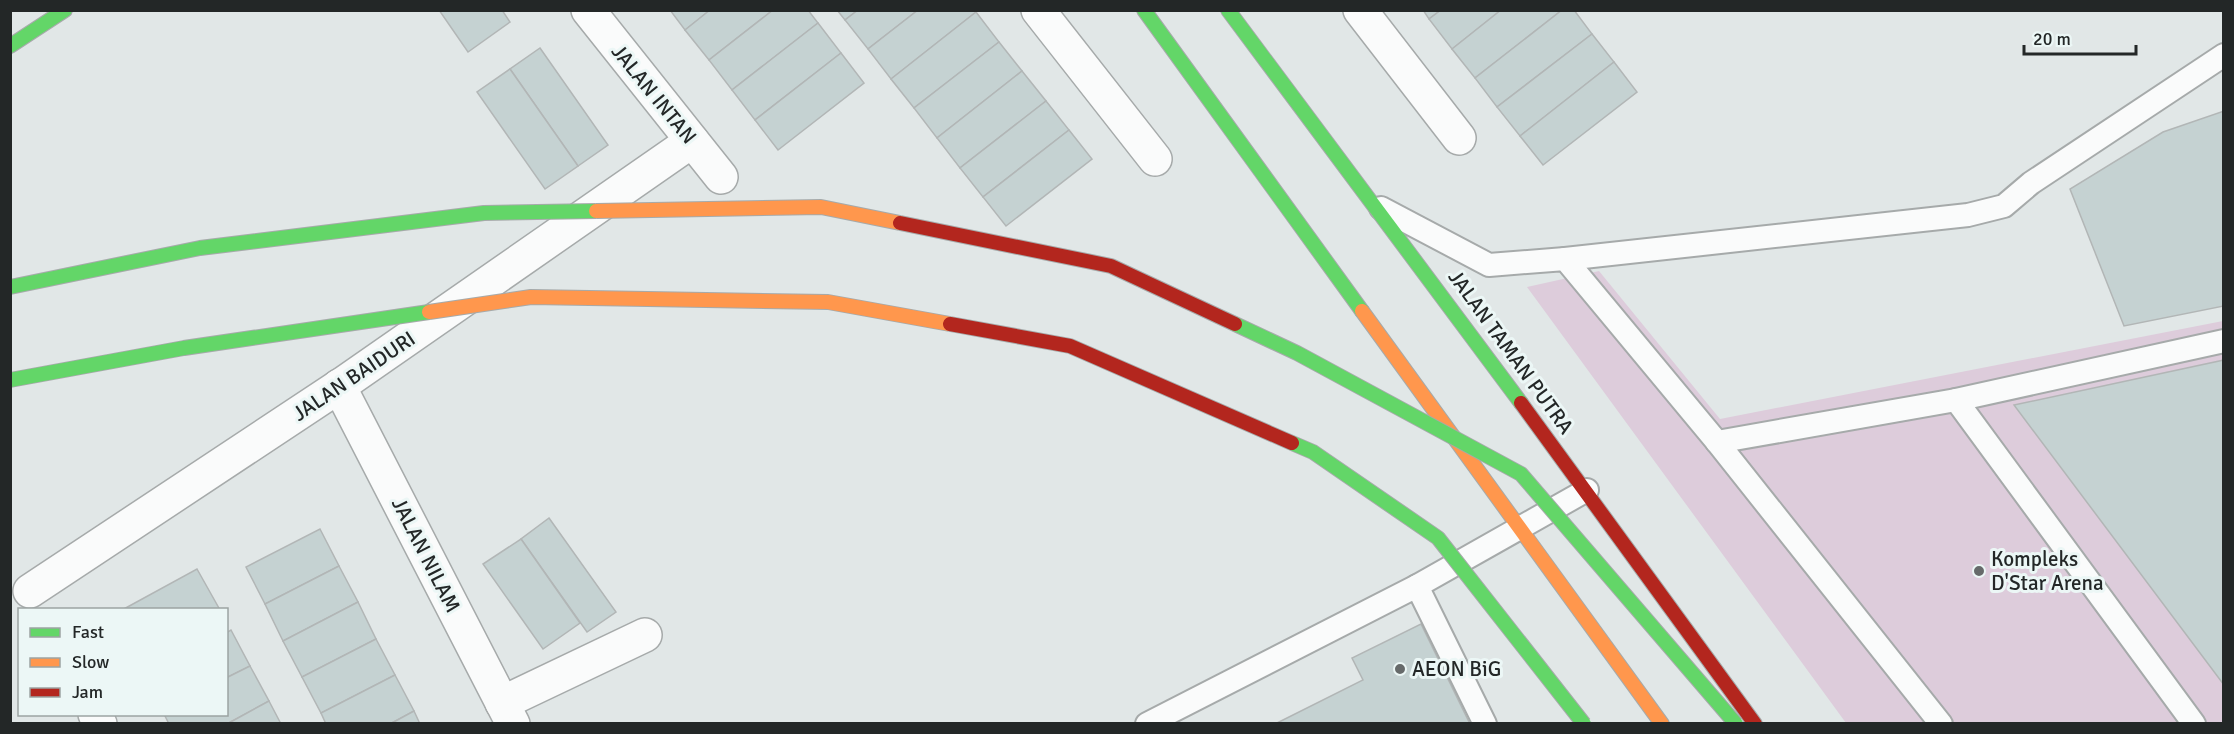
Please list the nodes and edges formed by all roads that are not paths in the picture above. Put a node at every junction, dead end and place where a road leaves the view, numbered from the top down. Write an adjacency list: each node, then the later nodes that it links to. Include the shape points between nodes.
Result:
1 (65, 10): 7 (main road)
2 (588, 10): 10 (street, JALAN INTAN)
3 (1038, 10): 11 (street)
4 (1144, 10): 22 (main road)
5 (1228, 10): 13 (main road, JALAN TAMAN PUTRA)
6 (1360, 10): 9 (street)
7 (10, 46)
8 (2223, 55): 14 (lane, via 2031,183 2004,206 1968,215)
9 (1459, 138)
10 (692, 141): 12 (street, JALAN INTAN); 18 (street, JALAN BAIDURI)
11 (1155, 159)
12 (721, 177)
13 (1376, 205): 14 (lane, via 1489,265); 21 (main road, JALAN TAMAN PUTRA)
14 (1565, 259): 20 (lane)
15 (10, 287): 31 (main road, bridge, via 200,248 484,213 821,207 1112,266 1296,353 1521,474)
16 (2223, 341): 19 (lane)
17 (10, 380): 29 (main road, bridge, via 184,348 531,297 828,302 1070,346 1313,452 1438,538)
18 (339, 386): 24 (street, JALAN BAIDURI); 26 (street, JALAN NILAM)
19 (1956, 400): 20 (lane); 34 (lane)
20 (1717, 442): 33 (lane)
21 (1587, 490): 22 (lane); 32 (main road, JALAN TAMAN PUTRA)
22 (1519, 528): 23 (lane); 30 (main road)
23 (1417, 586): 27 (lane); 28 (lane)
24 (27, 594)
25 (645, 635): 26 (street)
26 (507, 713)
27 (1147, 723)
28 (1485, 723)
29 (1584, 723)
30 (1662, 723)
31 (1736, 723)
32 (1755, 723)
33 (1941, 723)
34 (2194, 723)

